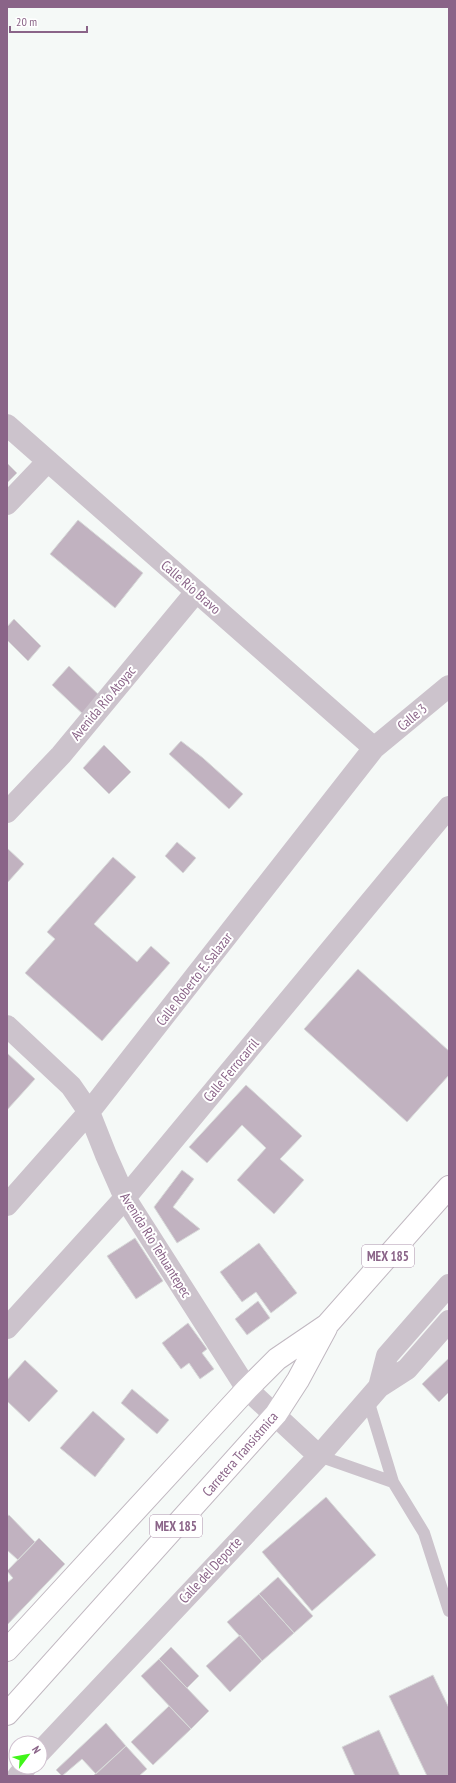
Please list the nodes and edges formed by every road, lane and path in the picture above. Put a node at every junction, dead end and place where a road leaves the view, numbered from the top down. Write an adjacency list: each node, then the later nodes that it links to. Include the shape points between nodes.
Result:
1 (7, 425): 2 (street, Calle Río Bravo)
2 (48, 461): 3 (street); 4 (street, Calle Río Bravo)
3 (7, 504)
4 (196, 592): 6 (street, Calle Río Bravo); 8 (street, Avenida Río Atoyac, via 60,755)
5 (449, 686): 6 (street, Calle 3)
6 (374, 748): 10 (street, Calle Roberto E. Salazar)
7 (449, 807): 12 (street, Calle Ferrocarril)
8 (7, 812)
9 (7, 1026): 10 (street, Avenida Río Tehuantepec, via 71,1086)
10 (89, 1112): 12 (street, Avenida Río Tehuantepec); 13 (street, Calle Roberto E. Salazar)
11 (449, 1187): 16 (main road, Carretera Transistmica / MEX 185)
12 (125, 1198): 17 (street, Calle Ferrocarril); 18 (street, Avenida Río Tehuantepec)
13 (7, 1205)
14 (449, 1285): 19 (street, Calle del Deporte, via 387,1356)
15 (449, 1321): 19 (street, Calle del Deporte, via 407,1368)
16 (327, 1325): 18 (main road, Carretera Transistmica / MEX 185, via 277,1360); 20 (main road, Carretera Transistmica / MEX 185, via 298,1380)
17 (7, 1328)
18 (247, 1390): 20 (street, Avenida Río Tehuantepec); 24 (main road, Carretera Transistmica / MEX 185)
19 (374, 1394): 21 (street, Calle del Deporte); 22 (lane)
20 (276, 1414): 21 (street, Avenida Río Tehuantepec); 25 (main road, Carretera Transistmica / MEX 185)
21 (319, 1456): 22 (lane); 26 (street, Calle del Deporte)
22 (393, 1482): 23 (lane, via 424,1533)
23 (449, 1611)
24 (7, 1650)
25 (7, 1714)
26 (48, 1744)

